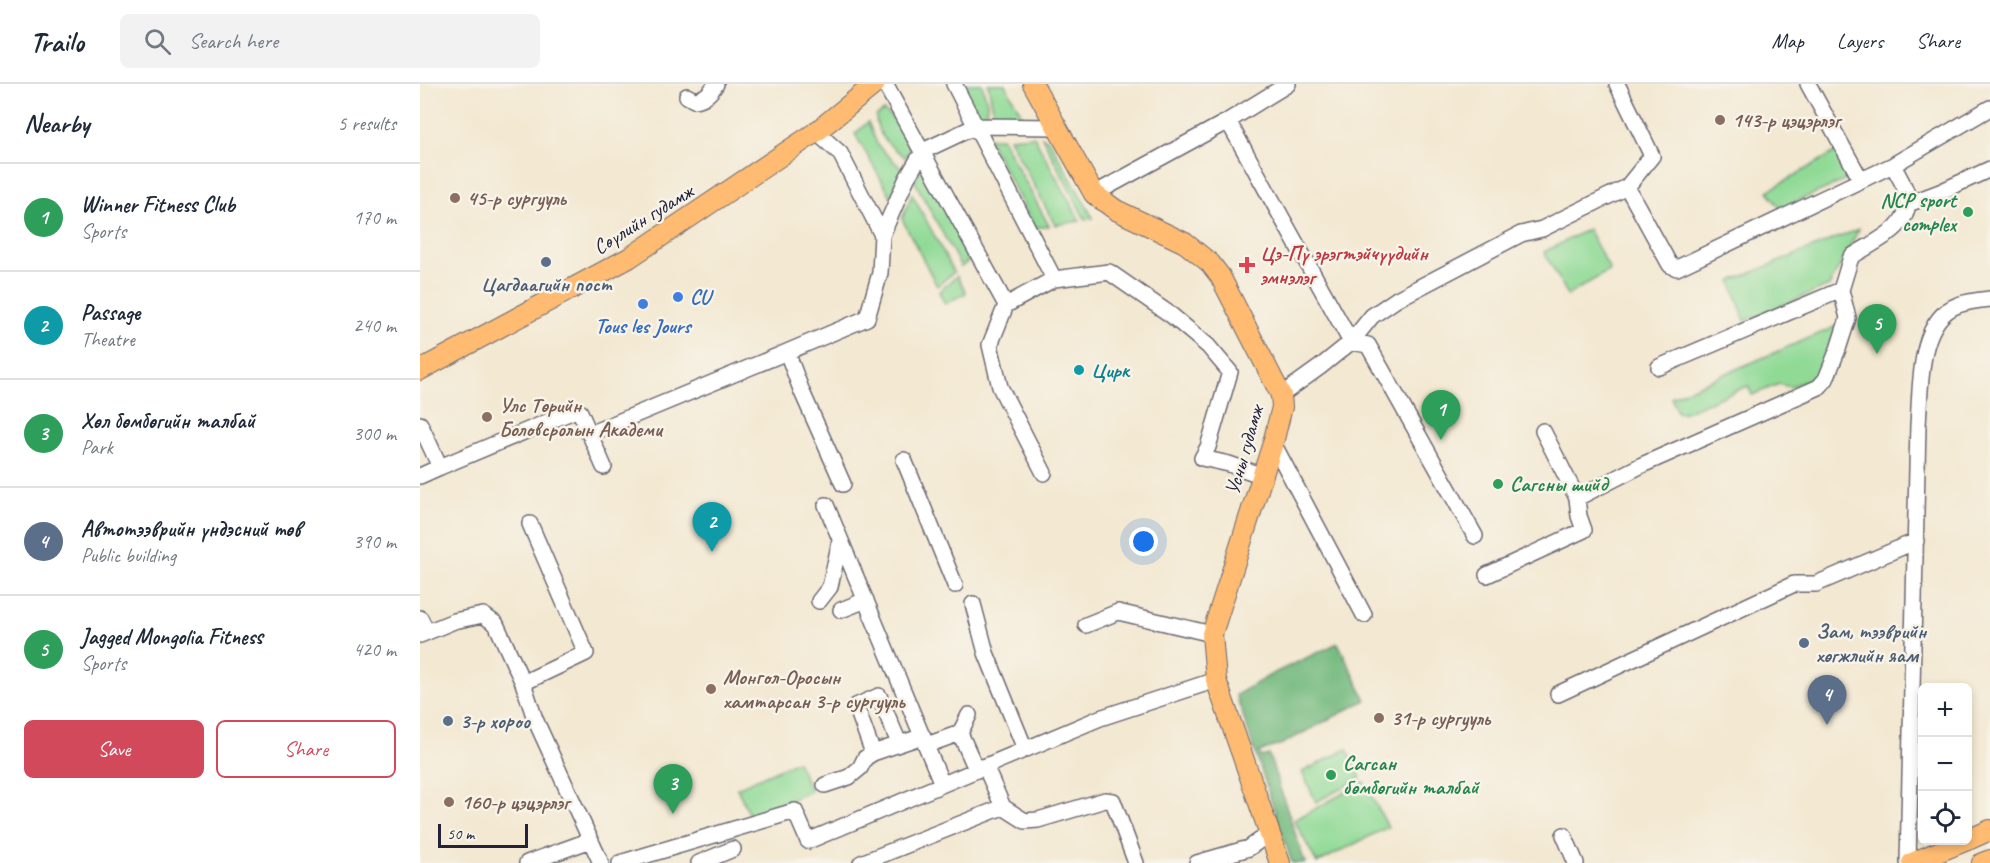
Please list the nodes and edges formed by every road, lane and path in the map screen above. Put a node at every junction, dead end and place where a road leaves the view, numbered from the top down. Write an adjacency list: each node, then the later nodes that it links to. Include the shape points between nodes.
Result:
1 (716, 84): 9 (street, via 702,99)
2 (875, 84): 14 (main road, Сөүлийн гудамж)
3 (885, 84): 15 (street)
4 (954, 84): 12 (street)
5 (1032, 84): 13 (main road, Усны гудамж)
6 (1288, 84): 11 (street)
7 (1617, 84): 19 (street, via 1652,156)
8 (1808, 84): 18 (street)
9 (687, 96)
10 (1990, 108): 16 (street)
11 (1228, 120): 20 (street); 27 (street)
12 (976, 126): 13 (street); 15 (street); 23 (street)
13 (1057, 127): 20 (main road, Усны гудамж)
14 (816, 132): 22 (street, via 840,153); 30 (main road, Сөүлийн гудамж, via 629,258)
15 (923, 150): 22 (street); 26 (street)
16 (1893, 165): 18 (street); 21 (street)
17 (1990, 169): 21 (street)
18 (1861, 180): 19 (street, via 1676,268 1670,266)
19 (1626, 187): 27 (street, via 1542,229 1521,234 1396,299 1372,316)
20 (1094, 195): 31 (main road, Усны гудамж, via 1116,210 1185,243 1210,263)
21 (1908, 204): 24 (street, via 1889,234 1851,257)
22 (882, 235): 28 (street, via 880,273 867,318)
23 (1054, 279): 26 (street); 41 (street, via 1109,272 1208,346 1230,372 1202,458)
24 (1841, 290): 29 (street); 43 (street, via 1848,318 1826,379 1819,387)
25 (1990, 299): 48 (street, via 1952,308 1937,319 1927,340 1918,425)
26 (1006, 305): 39 (street, via 990,345 1000,387)
27 (1351, 342): 31 (street); 46 (street, via 1368,345)
28 (787, 352): 34 (street); 42 (street)
29 (1659, 367)
30 (420, 370)
31 (1281, 395): 35 (main road, Усны гудамж)
32 (420, 423): 37 (street)
33 (1543, 431): 43 (street)
34 (589, 434): 37 (street, via 576,410); 38 (street)
35 (1274, 444): 41 (main road, Усны гудамж); 55 (street)
36 (904, 460): 50 (street)
37 (440, 467): 40 (street)
38 (604, 467)
39 (1044, 473)
40 (420, 476)
41 (1263, 476): 58 (main road, Усны гудамж)
42 (843, 484)
43 (1577, 498): 49 (street, via 1584,530)
44 (826, 505): 47 (street)
45 (530, 524): 60 (street, via 586,652)
46 (1475, 536)
47 (840, 541): 51 (street); 52 (street, via 830,587)
48 (1916, 541): 61 (street, via 1816,584 1794,584); 90 (street)
49 (1487, 575)
50 (955, 585)
51 (866, 600): 54 (street); 64 (street)
52 (819, 601)
53 (974, 604): 66 (street, via 986,653)
54 (841, 610)
55 (1364, 615)
56 (1086, 625): 58 (street, via 1119,612)
57 (422, 629): 60 (street, via 483,615 496,624)
58 (1212, 634): 59 (main road, Усны гудамж)
59 (1216, 680): 66 (street, via 1100,718); 73 (main road, Усны гудамж)
60 (523, 683): 76 (street, via 535,719)
61 (1558, 694)
62 (969, 715): 63 (street)
63 (960, 733): 64 (street); 68 (street)
64 (925, 741): 65 (street); 69 (street)
65 (899, 743): 67 (street); 67 (street, via 879,696 856,706)
66 (1025, 749): 68 (street)
67 (873, 753): 70 (street, via 849,777)
68 (981, 767): 69 (street); 71 (street)
69 (942, 784): 83 (street, via 808,841 795,811)
70 (825, 785)
71 (1003, 807): 85 (street); 86 (street, via 1025,821 1113,801)
72 (1990, 830): 75 (main road)
73 (1270, 833): 87 (street, via 1249,848); 88 (main road, Усны гудамж)
74 (1564, 835): 89 (street)
75 (1972, 838)
76 (591, 840): 79 (street); 82 (street)
77 (1955, 845): 90 (main road)
78 (733, 849): 84 (street)
79 (556, 858): 81 (street)
80 (1990, 860): 91 (main road)
81 (527, 863)
82 (601, 863)
83 (620, 863)
84 (699, 863)
85 (861, 863)
86 (1136, 863)
87 (1197, 863)
88 (1280, 863)
89 (1576, 863)
90 (1910, 863)
91 (1982, 863)

